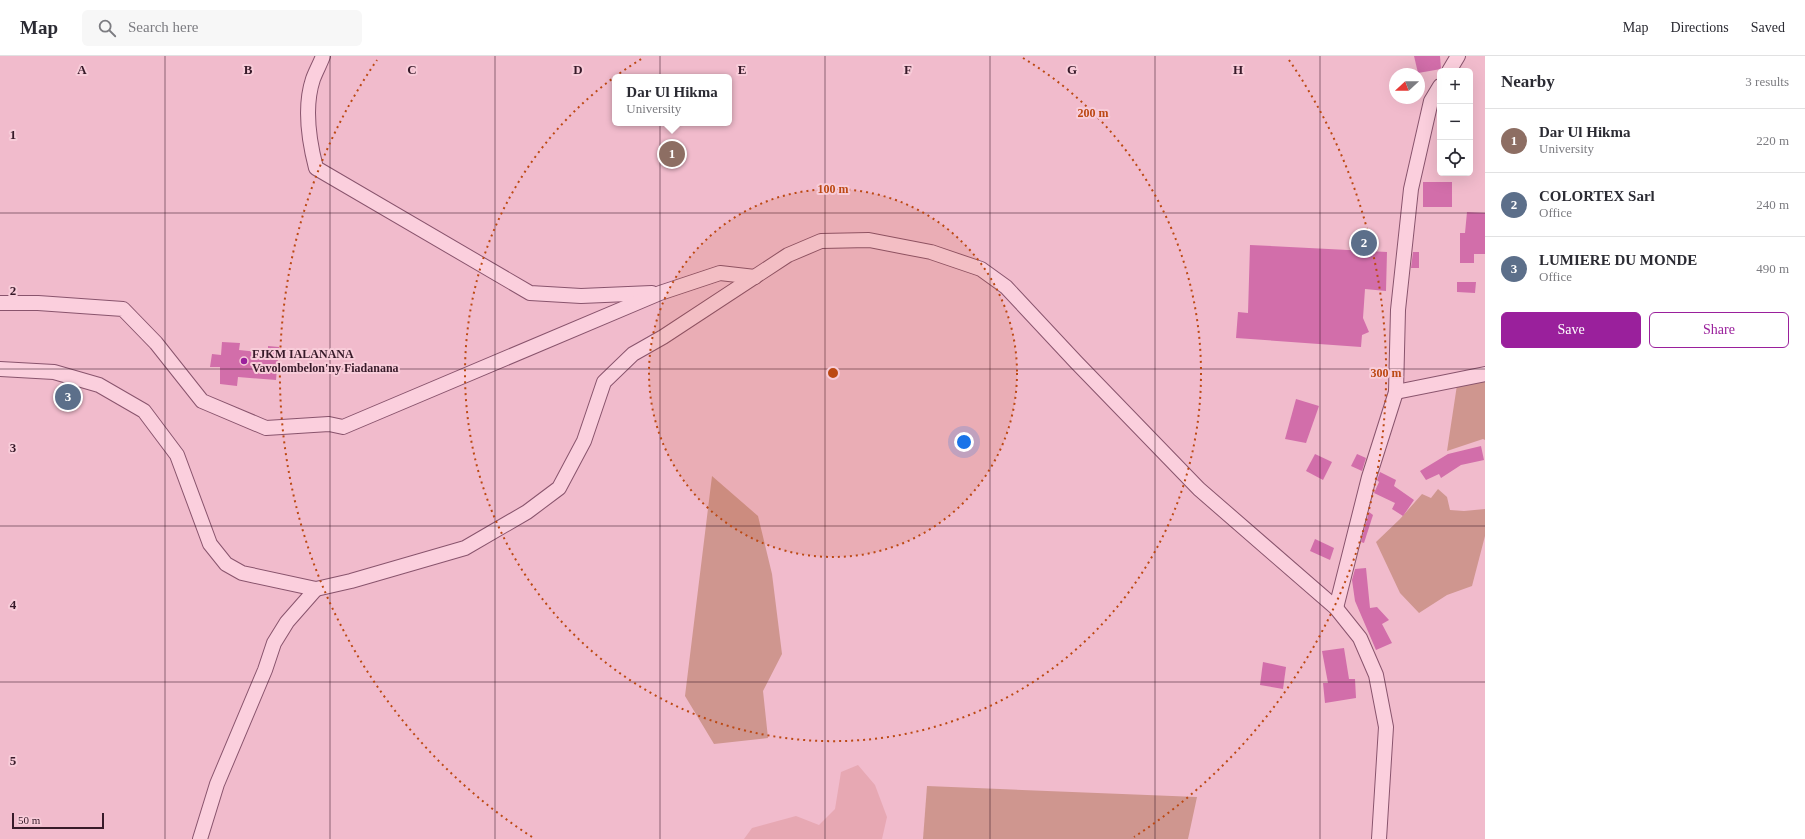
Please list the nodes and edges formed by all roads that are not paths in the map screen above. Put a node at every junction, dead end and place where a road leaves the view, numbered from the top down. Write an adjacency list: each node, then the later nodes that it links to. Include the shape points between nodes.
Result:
1 (323, 56): 6 (street, via 313,80 309,112 309,141 316,168 530,293 581,296)
2 (1458, 56): 3 (street)
3 (1451, 68)
4 (1437, 91): 10 (street, via 1431,101 1412,189 1398,310)
5 (755, 277): 6 (street, via 720,273); 11 (street, via 633,354 604,382 584,440 559,488 527,512 465,548); 12 (street, via 788,255 821,240 869,240 931,252 981,269 1006,287 1199,489)
6 (660, 293): 7 (street, via 343,427 329,424 266,428 202,401 156,343 123,309)
7 (0, 303)
8 (0, 369): 11 (street, via 54,372 99,385 144,411 177,455 210,544 226,564 242,573)
9 (1485, 374): 10 (street)
10 (1396, 392): 12 (street, via 1369,477)
11 (316, 589): 13 (street, via 287,622 274,643 218,784)
12 (1336, 608): 14 (street, via 1360,638 1376,675 1383,707 1386,727)
13 (200, 839)
14 (1379, 839)

